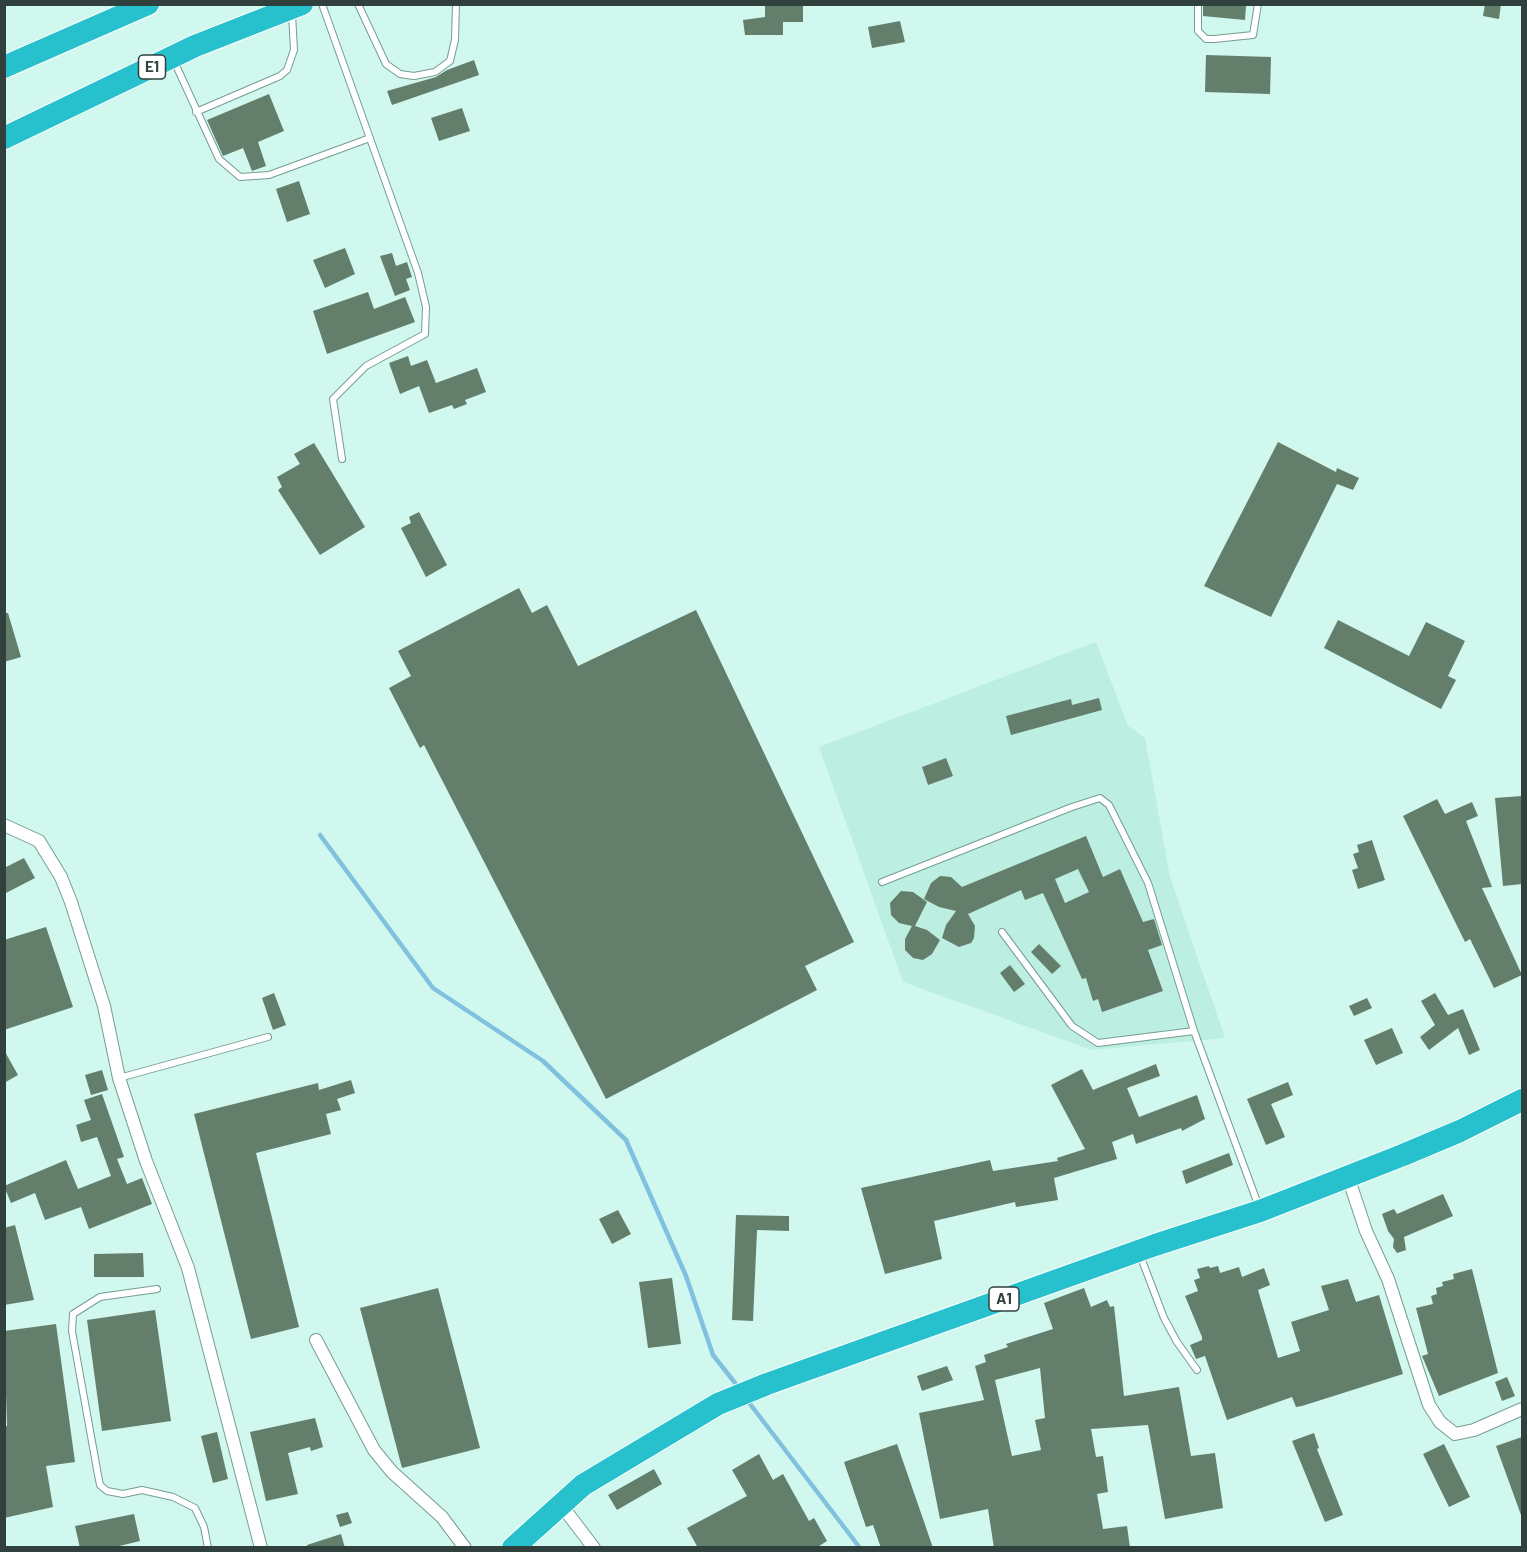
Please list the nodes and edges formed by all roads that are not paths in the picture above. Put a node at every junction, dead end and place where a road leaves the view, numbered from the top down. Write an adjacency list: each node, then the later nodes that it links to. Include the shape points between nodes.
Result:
1 (148, 4): 9 (highway)
2 (322, 4): 12 (lane)
3 (358, 4): 4 (lane, via 386,64 399,74 414,76 435,72 450,61)
4 (456, 4)
5 (1198, 4): 6 (lane, via 1198,31 1206,39 1253,35)
6 (1257, 4)
7 (297, 7): 8 (highway, E1); 10 (lane, via 294,50 287,70)
8 (172, 57): 10 (lane); 11 (highway, E1)
9 (4, 67)
10 (196, 112): 12 (lane, via 219,159 240,177 268,175)
11 (4, 138)
12 (370, 138): 13 (lane, via 418,273 426,307 424,334 366,366 333,399)
13 (342, 459)
14 (4, 825): 19 (street, via 39,841 61,877 104,1006)
15 (882, 882): 17 (lane, via 1100,798 1109,805 1148,883)
16 (1002, 932): 17 (lane, via 1072,1026 1098,1043)
17 (1194, 1031): 22 (lane)
18 (268, 1037): 19 (lane)
19 (119, 1078): 30 (street, via 188,1268)
20 (1522, 1100): 21 (highway, A1, via 1460,1131)
21 (1348, 1177): 22 (highway, A1); 27 (street, via 1366,1232 1388,1279 1429,1405 1440,1422 1455,1434)
22 (1260, 1211): 23 (highway, A1)
23 (1138, 1251): 26 (lane, via 1164,1318); 28 (highway, A1, via 718,1404 583,1485)
24 (157, 1289): 29 (lane, via 100,1297 73,1314 72,1331 98,1475 100,1485 107,1491 123,1494 142,1490 173,1497 195,1508)
25 (316, 1340): 31 (street, via 375,1450 392,1472 442,1517)
26 (1197, 1370)
27 (1522, 1409)
28 (562, 1506): 32 (highway, A1); 33 (street)
29 (208, 1548)
30 (261, 1548)
31 (465, 1548)
32 (513, 1548)
33 (594, 1548)

